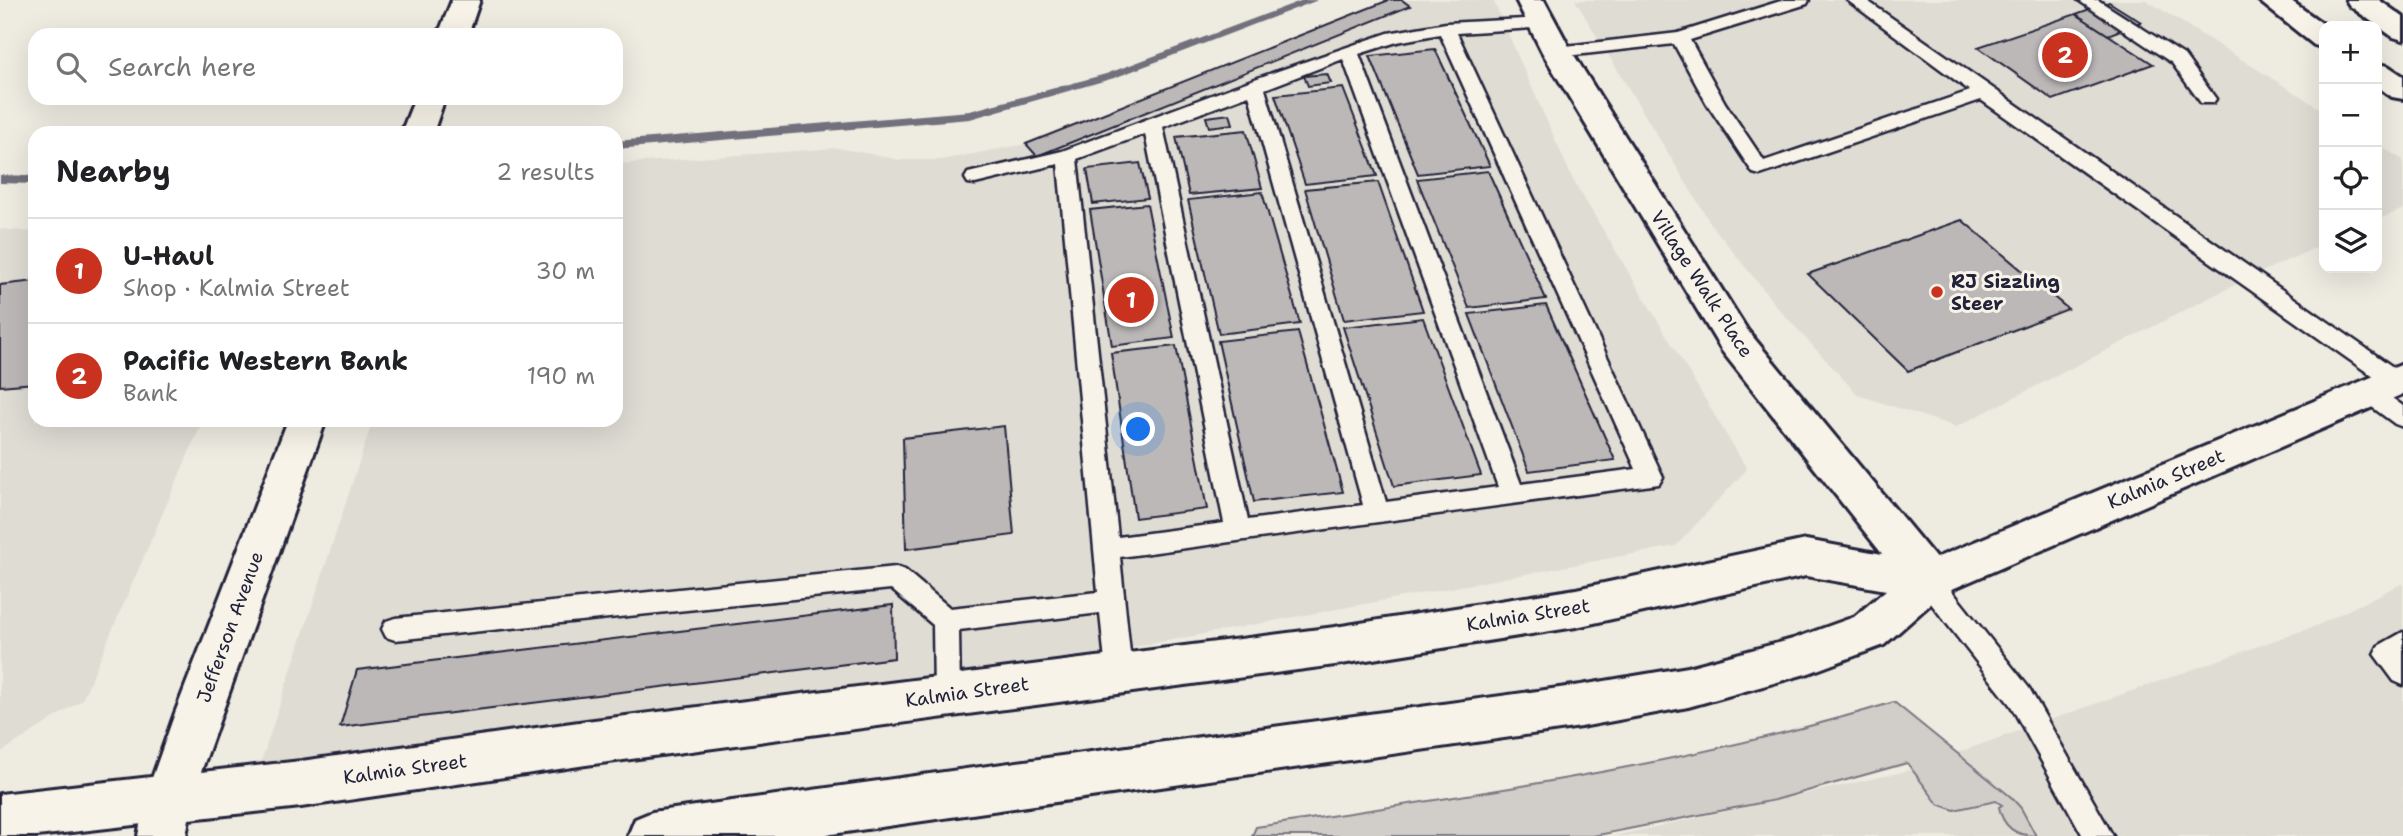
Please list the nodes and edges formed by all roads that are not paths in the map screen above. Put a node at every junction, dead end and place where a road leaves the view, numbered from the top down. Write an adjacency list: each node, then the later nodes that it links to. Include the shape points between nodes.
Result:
1 (467, 0): 8 (main road)
2 (1801, 0): 12 (lane)
3 (1855, 0): 17 (lane)
4 (2085, 0): 18 (lane, via 2178,59)
5 (2272, 0): 11 (main road)
6 (2360, 0): 10 (main road)
7 (1543, 25): 9 (lane); 12 (lane); 31 (main road, Village Walk Place, via 1735,341)
8 (456, 28)
9 (1446, 28): 13 (lane); 27 (lane, via 1651,477)
10 (2403, 31)
11 (2319, 35)
12 (1680, 37): 17 (lane, via 1716,104 1760,169)
13 (1349, 51): 15 (lane); 27 (lane)
14 (2382, 76): 16 (main road)
15 (1255, 85): 21 (lane); 28 (lane)
16 (2403, 90)
17 (1984, 93): 24 (lane)
18 (2207, 99)
19 (428, 105): 20 (main road)
20 (419, 126)
21 (1153, 126): 22 (lane); 29 (lane)
22 (1067, 156): 23 (lane); 30 (lane)
23 (975, 178)
24 (2389, 384): 25 (lane); 31 (main road, Kalmia Street)
25 (2403, 418)
26 (304, 427): 40 (main road, Jefferson Avenue)
27 (1513, 495): 28 (lane)
28 (1377, 514): 29 (lane)
29 (1238, 532): 30 (lane)
30 (1106, 550): 32 (lane)
31 (1928, 580): 36 (main road, Kalmia Street, via 1806,558 1576,608 1335,646); 41 (main road, Kalmia Street, via 1869,631 1793,659 1688,687 1567,708); 42 (lane, via 2020,697)
32 (1112, 601): 33 (lane); 36 (lane)
33 (946, 620): 34 (lane, via 896,578); 38 (lane)
34 (395, 629)
35 (2403, 643): 37 (lane, via 2387,653)
36 (1119, 672): 38 (main road, Kalmia Street)
37 (2403, 673)
38 (947, 695): 40 (main road, Kalmia Street, via 301,784)
39 (0, 817): 40 (main road, Kalmia Street)
40 (165, 817)
41 (652, 836)
42 (2099, 836)

